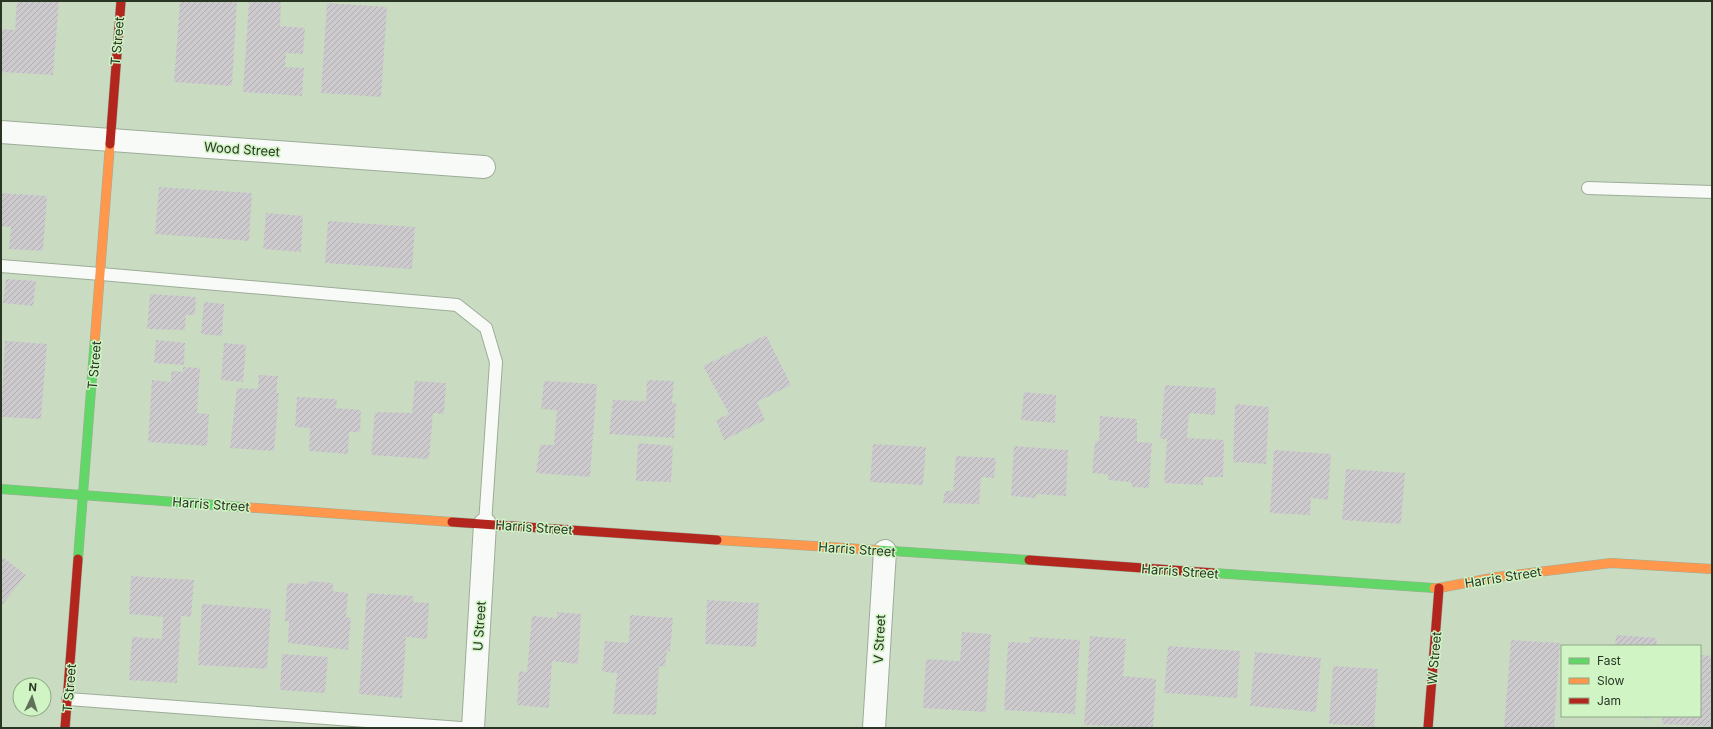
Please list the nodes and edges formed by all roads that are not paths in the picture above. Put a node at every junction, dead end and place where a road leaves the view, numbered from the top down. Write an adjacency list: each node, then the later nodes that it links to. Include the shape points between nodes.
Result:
1 (121, 1): 3 (main road, T Street)
2 (1, 132): 3 (street, Wood Street)
3 (110, 140): 4 (street, Wood Street); 8 (main road, T Street)
4 (484, 167)
5 (1588, 188): 6 (lane)
6 (1712, 192)
7 (1, 266): 8 (lane)
8 (101, 274): 10 (main road, T Street); 11 (lane, via 457,305 486,328 496,362)
9 (1, 489): 10 (main road, Harris Street)
10 (83, 495): 11 (main road, Harris Street); 15 (main road, T Street)
11 (485, 524): 12 (main road, Harris Street); 18 (street, U Street)
12 (885, 551): 14 (main road, Harris Street); 19 (street, V Street)
13 (1712, 569): 14 (main road, Harris Street, via 1611,563 1571,566)
14 (1439, 588): 20 (main road, W Street)
15 (68, 699): 16 (main road, T Street); 17 (lane)
16 (65, 728)
17 (461, 728)
18 (473, 728)
19 (874, 728)
20 (1428, 728)

